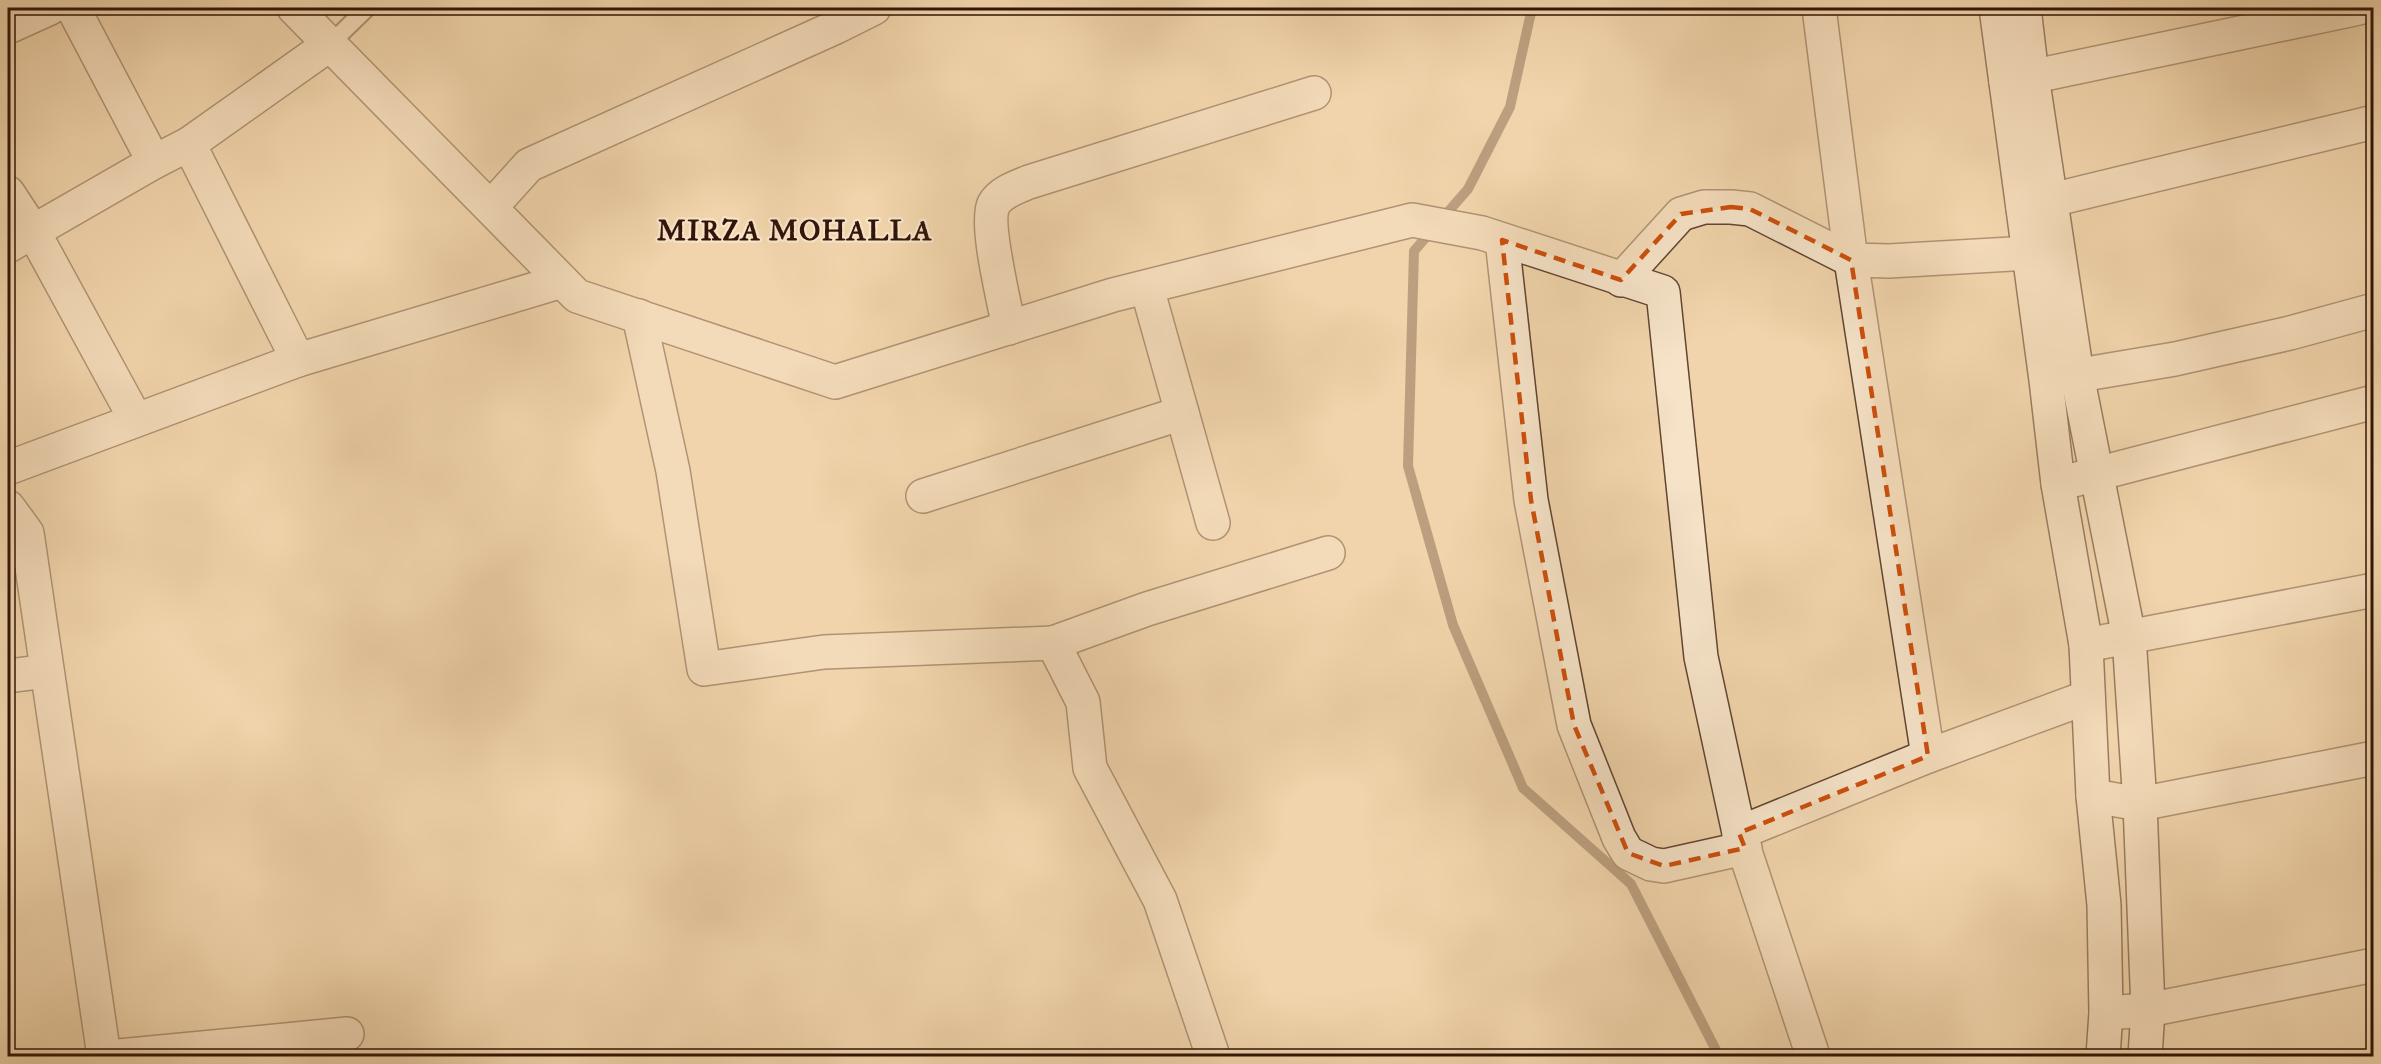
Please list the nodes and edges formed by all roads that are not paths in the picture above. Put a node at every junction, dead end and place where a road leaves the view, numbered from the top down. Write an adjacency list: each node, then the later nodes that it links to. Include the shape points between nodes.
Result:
1 (50, 8): 10 (street)
2 (73, 8): 16 (street)
3 (294, 8): 11 (street)
4 (368, 8): 11 (lane)
5 (874, 8): 19 (street, via 529,165)
6 (1819, 8): 23 (street)
7 (1996, 8): 12 (street)
8 (2024, 8): 12 (street)
9 (2359, 8): 12 (street)
10 (8, 27)
11 (330, 44): 15 (street); 19 (street)
12 (2019, 79): 18 (street)
13 (1314, 93): 29 (street, via 1006,192 996,201 991,219)
14 (2373, 122): 18 (street)
15 (189, 144): 16 (street); 30 (street)
16 (154, 162): 21 (street)
17 (8, 193): 21 (street)
18 (2037, 204): 22 (street); 31 (street)
19 (491, 207): 25 (street)
20 (1492, 236): 24 (street); 26 (street, via 1412,220); 53 (street, via 1531,500 1574,725 1619,838 1628,853 1664,866)
21 (20, 238): 34 (street)
22 (2029, 253): 23 (street); 31 (street)
23 (1851, 260): 24 (street, via 1750,210 1704,207 1681,214); 49 (street)
24 (1621, 280): 53 (street, via 1663,292 1701,657)
25 (562, 281): 28 (street, via 577,296); 30 (street)
26 (1147, 288): 29 (street); 33 (street)
27 (2373, 310): 31 (street, via 2175,359)
28 (639, 316): 29 (street, via 835,382); 44 (street, via 673,471 704,669 824,652)
29 (1009, 328)
30 (298, 360): 34 (street)
31 (2062, 378): 36 (street); 37 (street)
32 (2373, 402): 36 (street)
33 (1182, 413): 38 (street); 40 (street)
34 (136, 420): 35 (street)
35 (8, 468)
36 (2095, 474): 37 (street); 43 (street)
37 (2058, 484): 45 (street)
38 (923, 496)
39 (8, 507): 46 (street, via 27,533)
40 (1213, 523)
41 (1328, 553): 44 (street, via 1147,609)
42 (2373, 591): 43 (street)
43 (2129, 637): 45 (street); 52 (street)
44 (1053, 643): 60 (street, via 1083,702 1090,768 1160,900)
45 (2086, 645): 48 (street)
46 (47, 671): 47 (street); 58 (street)
47 (8, 676)
48 (2088, 697): 49 (street); 51 (street)
49 (1928, 756): 53 (street)
50 (2373, 758): 52 (street)
51 (2093, 796): 52 (street); 56 (street, via 2104,905)
52 (2140, 804): 55 (street)
53 (1742, 840): 61 (street)
54 (2373, 965): 55 (street)
55 (2148, 1010): 56 (street); 63 (street)
56 (2106, 1013): 62 (street)
57 (347, 1034): 59 (street)
58 (104, 1056)
59 (119, 1056)
60 (1213, 1056)
61 (1813, 1056)
62 (2103, 1056)
63 (2145, 1056)

